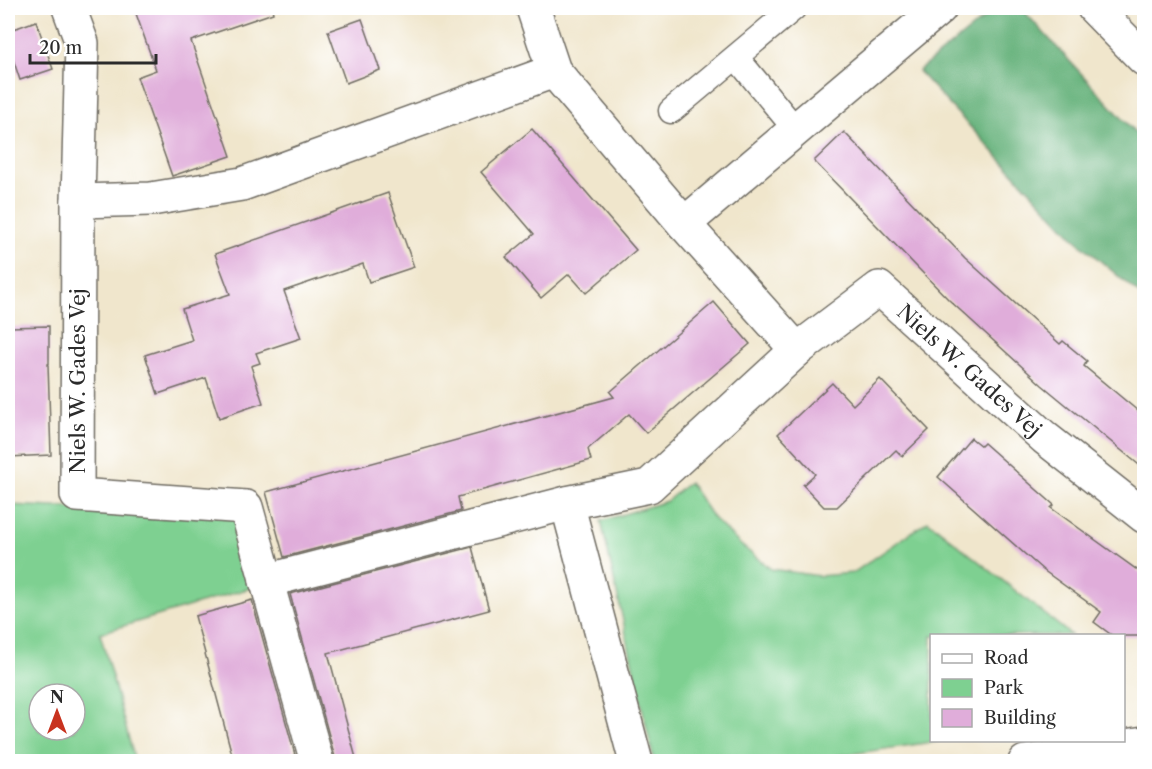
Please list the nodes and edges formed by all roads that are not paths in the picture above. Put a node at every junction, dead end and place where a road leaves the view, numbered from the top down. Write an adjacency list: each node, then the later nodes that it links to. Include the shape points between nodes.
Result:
1 (69, 8): 11 (street, Niels W. Gades Vej, via 82,43)
2 (532, 8): 8 (street)
3 (794, 8): 6 (lane)
4 (940, 8): 10 (street)
5 (1094, 8): 7 (street)
6 (736, 57): 9 (lane); 10 (lane)
7 (1144, 60)
8 (554, 71): 11 (street, via 242,184 150,199); 12 (street)
9 (671, 111)
10 (796, 130): 12 (street)
11 (78, 201): 16 (street, Niels W. Gades Vej, via 77,495 246,507)
12 (684, 224): 13 (street)
13 (797, 350): 14 (street, Niels W. Gades Vej, via 650,486); 15 (street, Niels W. Gades Vej, via 879,288 1045,438)
14 (567, 503): 16 (street, Niels W. Gades Vej); 19 (street)
15 (1144, 516)
16 (266, 581): 18 (street, Niels W. Gades Vej)
17 (1144, 743): 20 (street)
18 (317, 762)
19 (636, 762)
20 (1025, 762)

